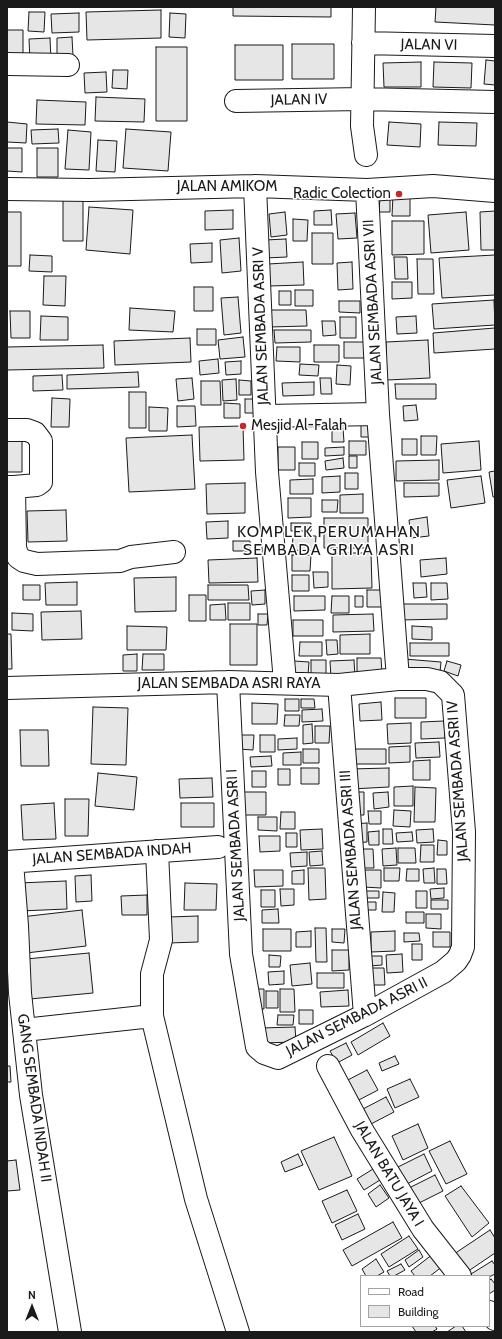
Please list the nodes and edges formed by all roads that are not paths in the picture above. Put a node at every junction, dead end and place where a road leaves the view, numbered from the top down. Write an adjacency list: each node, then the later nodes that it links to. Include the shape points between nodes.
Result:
1 (364, 7): 2 (street)
2 (363, 43): 3 (street, JALAN VI); 6 (street)
3 (495, 46)
4 (7, 64): 5 (street)
5 (68, 65)
6 (362, 99): 7 (street, JALAN IV); 8 (street, JALAN IV); 9 (street)
7 (236, 101)
8 (495, 102)
9 (366, 155)
10 (255, 186): 11 (street, JALAN AMIKOM); 12 (street, JALAN AMIKOM); 15 (street, JALAN SEMBADA ASRI V)
11 (7, 189)
12 (367, 190): 13 (street, JALAN AMIKOM, via 434,186); 14 (street, JALAN SEMBADA ASRI VII)
13 (495, 191)
14 (378, 414): 15 (street); 19 (street, JALAN SEMBADA ASRI VII)
15 (265, 416): 21 (street, JALAN SEMBADA ASRI V)
16 (7, 430): 17 (street, via 27,430 35,433 41,441 41,482 30,486)
17 (11, 487): 18 (street, via 15,548 18,557 24,561 44,564 120,561 131,557)
18 (174, 552)
19 (398, 679): 22 (street, JALAN SEMBADA ASRI RAYA); 24 (street, JALAN SEMBADA ASRI RAYA, via 427,679 440,682)
20 (228, 682): 21 (street, JALAN SEMBADA ASRI RAYA); 23 (street, JALAN SEMBADA ASRI RAYA); 29 (street, JALAN SEMBADA ASRI I, via 241,954)
21 (286, 682): 22 (street, JALAN SEMBADA ASRI RAYA)
22 (339, 684): 30 (street, JALAN SEMBADA ASRI III)
23 (7, 688)
24 (448, 688): 28 (street, JALAN SEMBADA ASRI IV, via 453,695 464,832)
25 (218, 846): 26 (street, JALAN SEMBADA INDAH)
26 (157, 851): 27 (street, JALAN SEMBADA INDAH); 31 (street, via 161,940 152,974)
27 (9, 862): 32 (street, GANG SEMBADA INDAH II)
28 (463, 947): 30 (street, JALAN SEMBADA ASRI II, via 456,961 443,972)
29 (249, 1007): 30 (street, JALAN SEMBADA ASRI II, via 257,1047 264,1054 274,1058)
30 (365, 1015)
31 (152, 1016): 32 (street); 36 (street, via 196,1199)
32 (24, 1030): 35 (street, GANG SEMBADA INDAH II, via 31,1095)
33 (328, 1066): 34 (street, JALAN BATU JAYA I, via 362,1130 423,1229)
34 (459, 1275)
35 (70, 1332)
36 (238, 1332)

